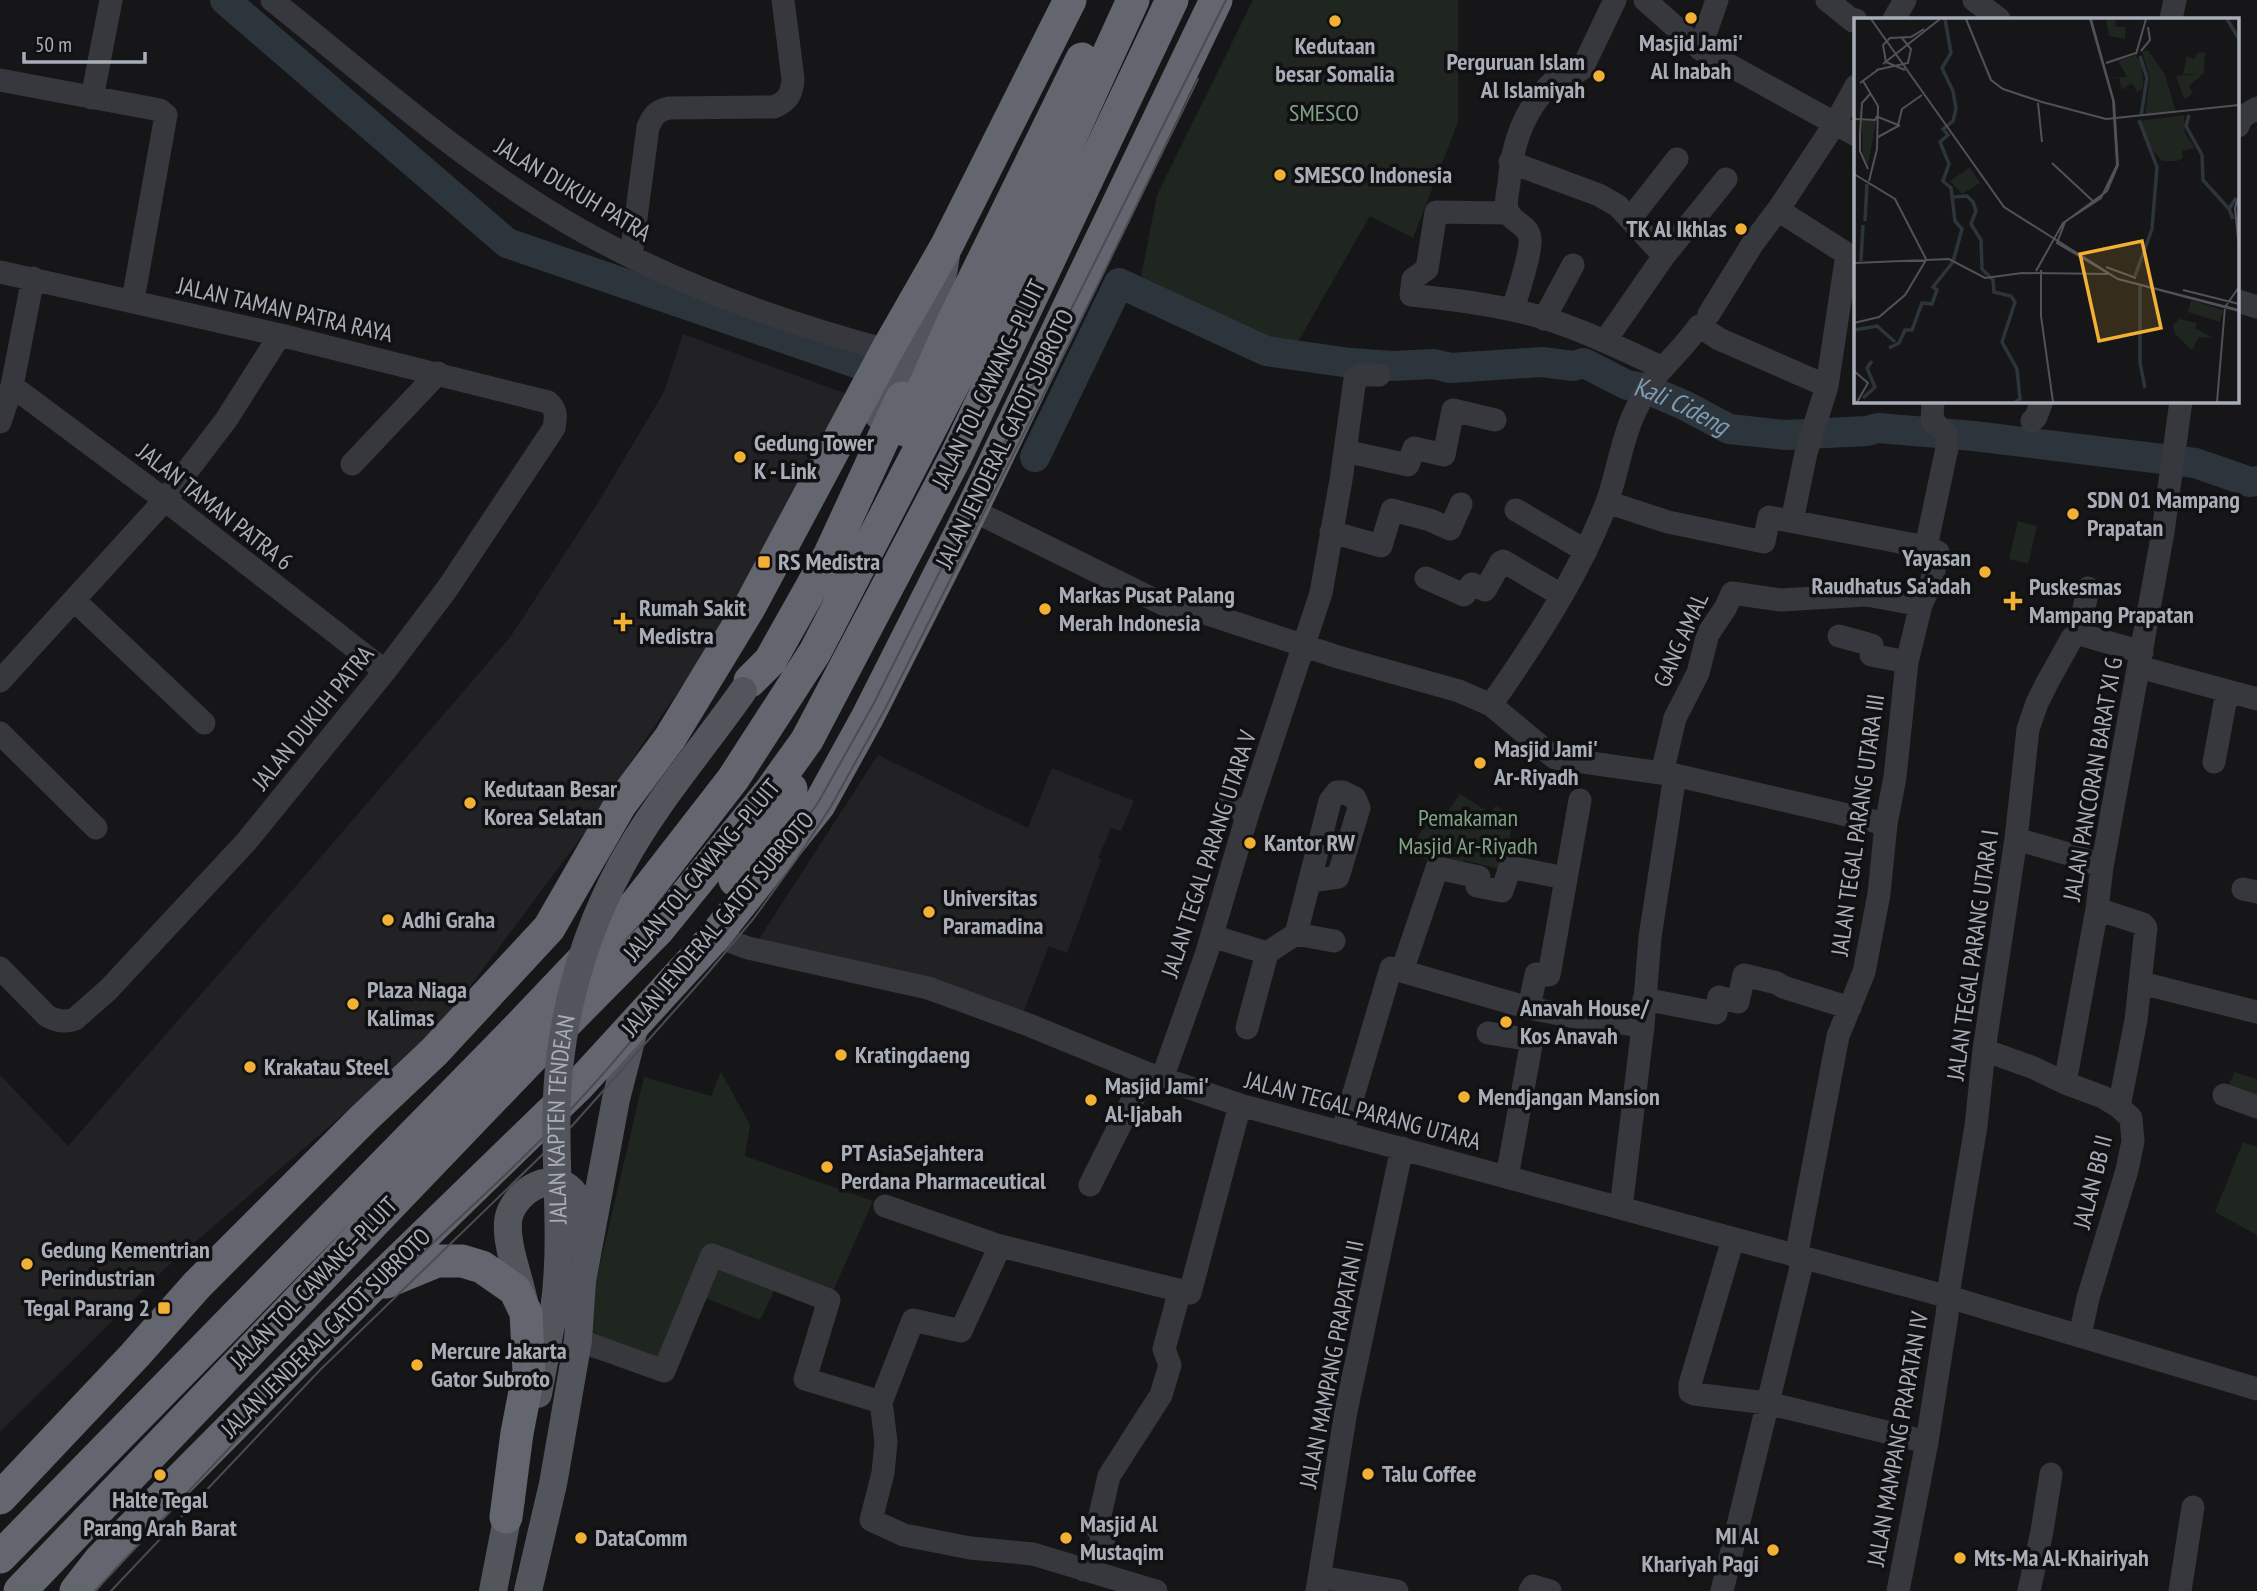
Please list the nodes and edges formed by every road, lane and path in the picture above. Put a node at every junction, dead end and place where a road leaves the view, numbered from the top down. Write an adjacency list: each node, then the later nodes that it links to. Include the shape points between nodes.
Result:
1 (111, 0): 23 (street)
2 (272, 0): 36 (street, JALAN DUKUH PATRA, via 481,166)
3 (783, 0): 36 (street, via 793,79 788,98 774,107 669,107 653,116)
4 (1070, 0): 34 (highway)
5 (1111, 0): 45 (highway)
6 (1133, 0): 148 (highway, JALAN TOL CAWANG–PLUIT, via 992,309 815,652 733,779 636,904)
7 (1172, 0): 89 (highway, JALAN TOL CAWANG–PLUIT, via 956,456)
8 (1216, 0): 65 (highway, JALAN JENDERAL GATOT SUBROTO)
9 (1615, 0): 29 (street, via 1582,69 1554,81 1532,108 1519,130)
10 (1645, 0): 20 (street)
11 (1717, 0): 20 (street)
12 (1827, 0): 19 (street)
13 (1905, 0): 16 (street)
14 (1974, 0): 17 (street)
15 (2175, 0): 18 (street)
16 (1895, 18)
17 (1998, 18)
18 (2171, 18)
19 (1854, 21)
20 (1700, 49): 25 (street)
21 (0, 80): 23 (street)
22 (1854, 90): 25 (street)
23 (92, 97): 40 (street, via 166,115)
24 (2257, 108): 26 (street)
25 (1836, 122): 27 (street); 31 (street)
26 (2240, 122)
27 (1854, 134)
28 (1677, 159): 33 (street)
29 (1510, 162): 32 (street); 33 (street, via 1599,195)
30 (1726, 179): 35 (street)
31 (1778, 209): 46 (street); 54 (street, via 1847,254)
32 (1508, 213): 43 (street, via 1526,229 1530,242); 43 (street, via 1436,212 1427,269 1413,279 1411,295)
33 (1630, 219): 35 (street)
34 (947, 245): 49 (highway); 83 (main road, via 936,300)
35 (1664, 256): 48 (street)
36 (631, 257): 49 (street, JALAN DUKUH PATRA, via 713,295)
37 (1573, 265): 44 (street)
38 (0, 272): 39 (street, JALAN TAMAN PATRA RAYA)
39 (33, 278): 40 (street, JALAN TAMAN PATRA RAYA); 53 (street)
40 (134, 300): 47 (street, JALAN TAMAN PATRA RAYA)
41 (2240, 302): 42 (street)
42 (2257, 307)
43 (1513, 310): 44 (street)
44 (1544, 319): 48 (street)
45 (954, 320): 83 (highway, via 910,384 830,554 777,649); 100 (highway, via 918,404 814,608 715,768 621,883)
46 (1704, 320): 50 (street); 54 (street, via 1729,344)
47 (280, 335): 51 (street, JALAN TAMAN PATRA RAYA); 62 (street, via 226,419)
48 (1605, 341): 50 (street)
49 (887, 350): 100 (highway, via 749,608 670,738 620,805)
50 (1660, 372): 63 (street, via 1632,418)
51 (438, 373): 57 (street, JALAN TAMAN PATRA RAYA, via 536,398); 61 (street)
52 (1380, 375): 60 (street, JALAN TEGAL PARANG UTARA V, via 1355,379)
53 (12, 386): 59 (street); 62 (street, JALAN TAMAN PATRA 6)
54 (1827, 386): 67 (street)
55 (1933, 402): 69 (street, JALAN TEGAL PARANG UTARA III, via 1933,423 1947,440)
56 (2180, 402): 79 (street, JALAN PANCORAN BARAT XI G)
57 (554, 408): 81 (street, JALAN DUKUH PATRA, via 554,428 447,589)
58 (1495, 420): 60 (street, via 1453,410 1445,454 1414,448 1408,465)
59 (0, 422)
60 (1345, 451): 68 (street, JALAN TEGAL PARANG UTARA V)
61 (352, 464)
62 (165, 500): 74 (street); 81 (street, JALAN TAMAN PATRA 6)
63 (1607, 502): 67 (street, via 1668,522 1763,542 1769,517); 70 (street)
64 (1461, 504): 68 (street, via 1450,529 1392,510 1381,546)
65 (972, 510): 78 (street, via 1167,606 1209,614); 102 (highway, JALAN JENDERAL GATOT SUBROTO, via 819,805)
66 (1516, 510): 70 (street)
67 (1791, 521): 69 (street)
68 (1331, 532): 78 (street, JALAN TEGAL PARANG UTARA V, via 1321,593)
69 (1926, 547): 75 (street, JALAN TEGAL PARANG UTARA III, via 1938,552)
70 (1586, 551): 73 (street)
71 (1426, 579): 73 (street, via 1464,595 1472,584 1485,590 1503,561)
72 (2088, 588): 76 (street)
73 (1561, 594): 86 (street)
74 (74, 600): 82 (street); 87 (street)
75 (1921, 606): 80 (street, JALAN TEGAL PARANG UTARA III); 91 (street, GANG AMAL, via 1867,595 1781,600 1732,593 1708,634 1698,673 1675,718)
76 (2079, 634): 79 (street); 95 (street, JALAN TEGAL PARANG UTARA I, via 2072,638 2030,721)
77 (1839, 636): 80 (street, via 1872,645 1871,655)
78 (1304, 646): 86 (street, via 1459,691); 103 (street, JALAN TEGAL PARANG UTARA V, via 1238,809)
79 (2141, 660): 84 (street); 96 (street, JALAN PANCORAN BARAT XI G)
80 (1907, 662): 93 (street, JALAN TEGAL PARANG UTARA III)
81 (386, 671): 106 (street, JALAN DUKUH PATRA, via 246,842 75,1019 47,1016)
82 (0, 681)
83 (746, 686): 147 (main road, JALAN KAPTEN TENDEAN, bridge, via 623,862 583,953 559,1062 559,1273 539,1389)
84 (2227, 692): 85 (street); 90 (street)
85 (2257, 699)
86 (1491, 705): 91 (street, via 1555,758)
87 (204, 723)
88 (0, 733): 94 (street)
89 (807, 740): 133 (highway, via 786,800 728,889 677,952 457,1177); 152 (highway, JALAN TOL CAWANG–PLUIT, via 657,931)
90 (2214, 762)
91 (1669, 774): 93 (street); 109 (street)
92 (1580, 800): 97 (street)
93 (1886, 824): 111 (street, JALAN TEGAL PARANG UTARA III, via 1864,972)
94 (96, 828)
95 (2016, 839): 96 (street); 117 (street, JALAN TEGAL PARANG UTARA I)
96 (2102, 867): 99 (street, JALAN PANCORAN BARAT XI G)
97 (1565, 878): 107 (street, via 1510,867 1502,891 1477,886 1479,877 1437,868); 110 (street, via 1549,975 1536,974)
98 (1311, 881): 101 (street)
99 (2096, 909): 108 (street, via 2143,924 2146,940); 119 (street, JALAN PANCORAN BARAT XI G)
100 (549, 928): 145 (highway, via 434,1052 197,1285)
101 (1296, 934): 104 (street); 105 (street)
102 (715, 936): 113 (highway, JALAN JENDERAL GATOT SUBROTO); 118 (street, JALAN TEGAL PARANG UTARA, via 748,948 928,988)
103 (1212, 936): 105 (street); 118 (street, JALAN TEGAL PARANG UTARA V)
104 (1334, 941)
105 (1268, 953): 115 (street)
106 (0, 968)
107 (1402, 971): 110 (street); 124 (street, via 1390,970)
108 (2141, 983): 112 (street); 122 (street)
109 (1644, 999): 111 (street, via 1716,1013 1719,997 1738,1002 1744,975); 114 (street)
110 (1529, 1008): 114 (street)
111 (1850, 1008): 132 (street, JALAN TEGAL PARANG UTARA III, via 1838,1036)
112 (2257, 1012)
113 (635, 1025): 133 (highway, JALAN JENDERAL GATOT SUBROTO); 134 (main road, JALAN KAPTEN TENDEAN, via 616,1099)
114 (1643, 1026): 129 (street)
115 (1247, 1028)
116 (1488, 1033): 126 (street, via 1532,1040)
117 (1984, 1050): 119 (street, JALAN BB II); 136 (street, JALAN TEGAL PARANG UTARA I)
118 (1154, 1076): 121 (street, JALAN TEGAL PARANG UTARA); 127 (street, JALAN TEGAL PARANG UTARA V)
119 (2065, 1083): 122 (street, JALAN BB II)
120 (2224, 1096): 123 (street)
121 (1240, 1105): 124 (street, JALAN TEGAL PARANG UTARA); 135 (street, via 1190,1293)
122 (2119, 1107): 138 (street, JALAN BB II, via 2131,1118 2133,1141)
123 (2257, 1107)
124 (1342, 1133): 125 (street, JALAN TEGAL PARANG UTARA)
125 (1402, 1148): 126 (street, JALAN TEGAL PARANG UTARA); 151 (street, JALAN MAMPANG PRAPATAN II, via 1346,1411)
126 (1507, 1177): 129 (street, JALAN TEGAL PARANG UTARA)
127 (1090, 1185)
128 (885, 1206): 131 (street)
129 (1621, 1208): 130 (street, JALAN TEGAL PARANG UTARA)
130 (1733, 1239): 132 (street, JALAN TEGAL PARANG UTARA); 142 (street, via 1690,1392)
131 (1000, 1246): 135 (street); 141 (street, via 961,1331 913,1320)
132 (1800, 1258): 136 (street, JALAN TEGAL PARANG UTARA); 142 (street)
133 (377, 1281): 137 (highway, via 437,1261 462,1261 502,1279 515,1290); 149 (highway, JALAN JENDERAL GATOT SUBROTO)
134 (582, 1281): 137 (main road, via 573,1192 553,1183 530,1188 515,1202 508,1222); 139 (main road, JALAN KAPTEN TENDEAN)
135 (1180, 1290): 150 (street, via 1164,1349 1170,1365 1161,1395 1109,1476 1097,1528 1104,1539)
136 (1949, 1297): 138 (street, JALAN TEGAL PARANG UTARA); 143 (street, JALAN MAMPANG PRAPATAN IV)
137 (526, 1313): 147 (highway, via 528,1371)
138 (2080, 1336): 140 (street, JALAN TEGAL PARANG UTARA)
139 (578, 1340): 141 (street, via 664,1371 712,1255 829,1300 804,1379); 156 (main road, JALAN KAPTEN TENDEAN, via 553,1484)
140 (2257, 1389)
141 (881, 1402): 150 (street, via 886,1442 871,1520 904,1535 1033,1554)
142 (1767, 1404): 143 (street); 161 (street)
143 (1927, 1442): 162 (street, JALAN MAMPANG PRAPATAN IV)
144 (2051, 1474): 163 (street)
145 (0, 1498)
146 (2193, 1507): 164 (street)
147 (506, 1517): 155 (main road, JALAN KAPTEN TENDEAN)
148 (0, 1557)
149 (101, 1559): 153 (highway, JALAN JENDERAL GATOT SUBROTO); 154 (highway, JALAN JENDERAL GATOT SUBROTO)
150 (1091, 1578): 157 (street)
151 (1319, 1584): 158 (street)
152 (20, 1591)
153 (60, 1591)
154 (76, 1591)
155 (493, 1591)
156 (528, 1591)
157 (1156, 1591)
158 (1397, 1591)
159 (1530, 1591): 160 (street, via 1533,1586)
160 (1550, 1591)
161 (1721, 1591)
162 (1898, 1591)
163 (2029, 1591)
164 (2180, 1591)

